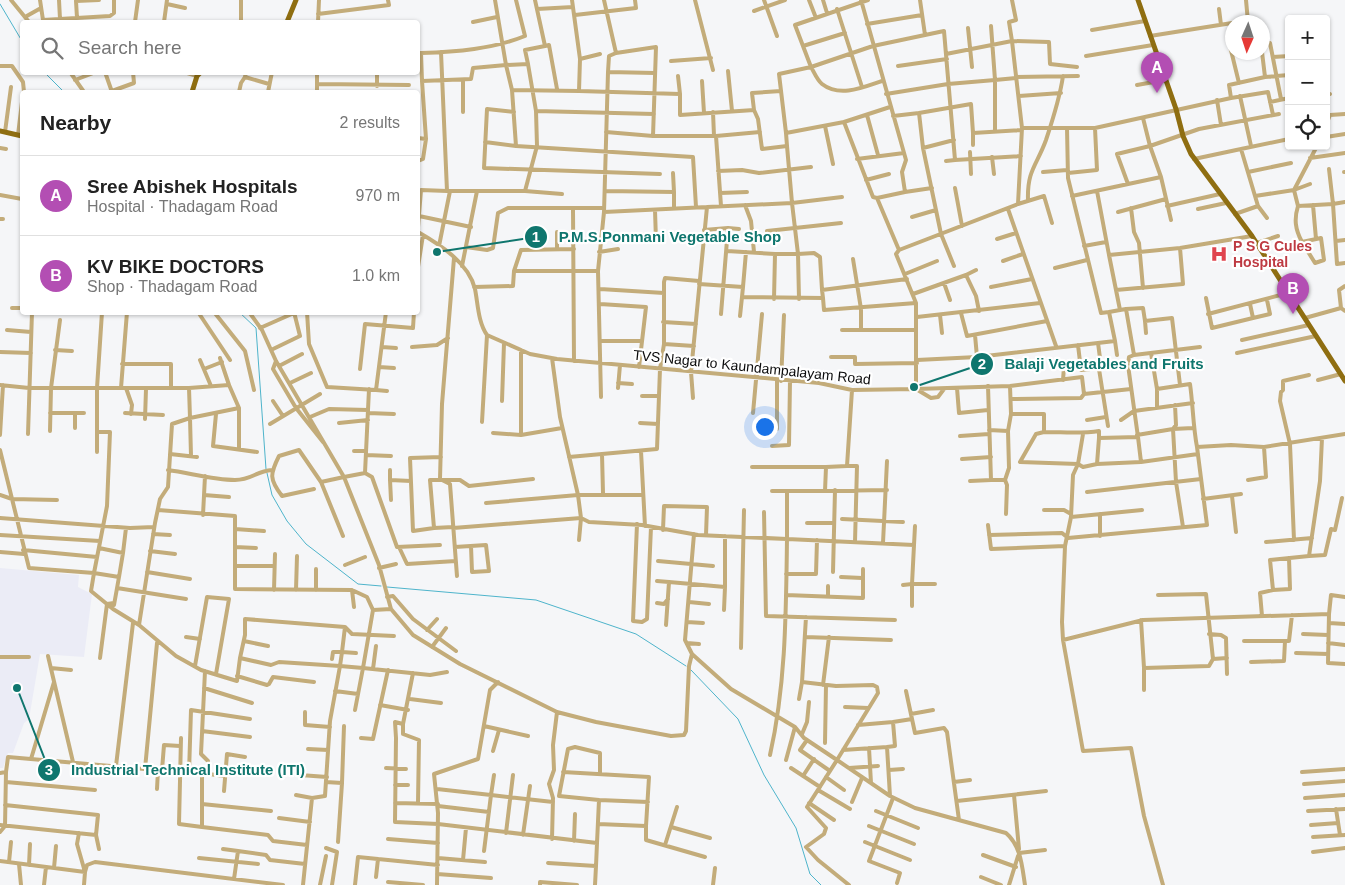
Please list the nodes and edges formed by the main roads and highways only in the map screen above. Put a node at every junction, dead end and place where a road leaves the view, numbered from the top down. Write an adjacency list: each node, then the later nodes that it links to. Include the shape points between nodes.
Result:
1 (296, 0): 3 (main road)
2 (1138, 0): 8 (main road, via 1183,136 1194,159 1257,243)
3 (288, 20)
4 (199, 75): 5 (main road)
5 (193, 90)
6 (2, 132): 7 (main road)
7 (20, 135)
8 (1345, 381)

